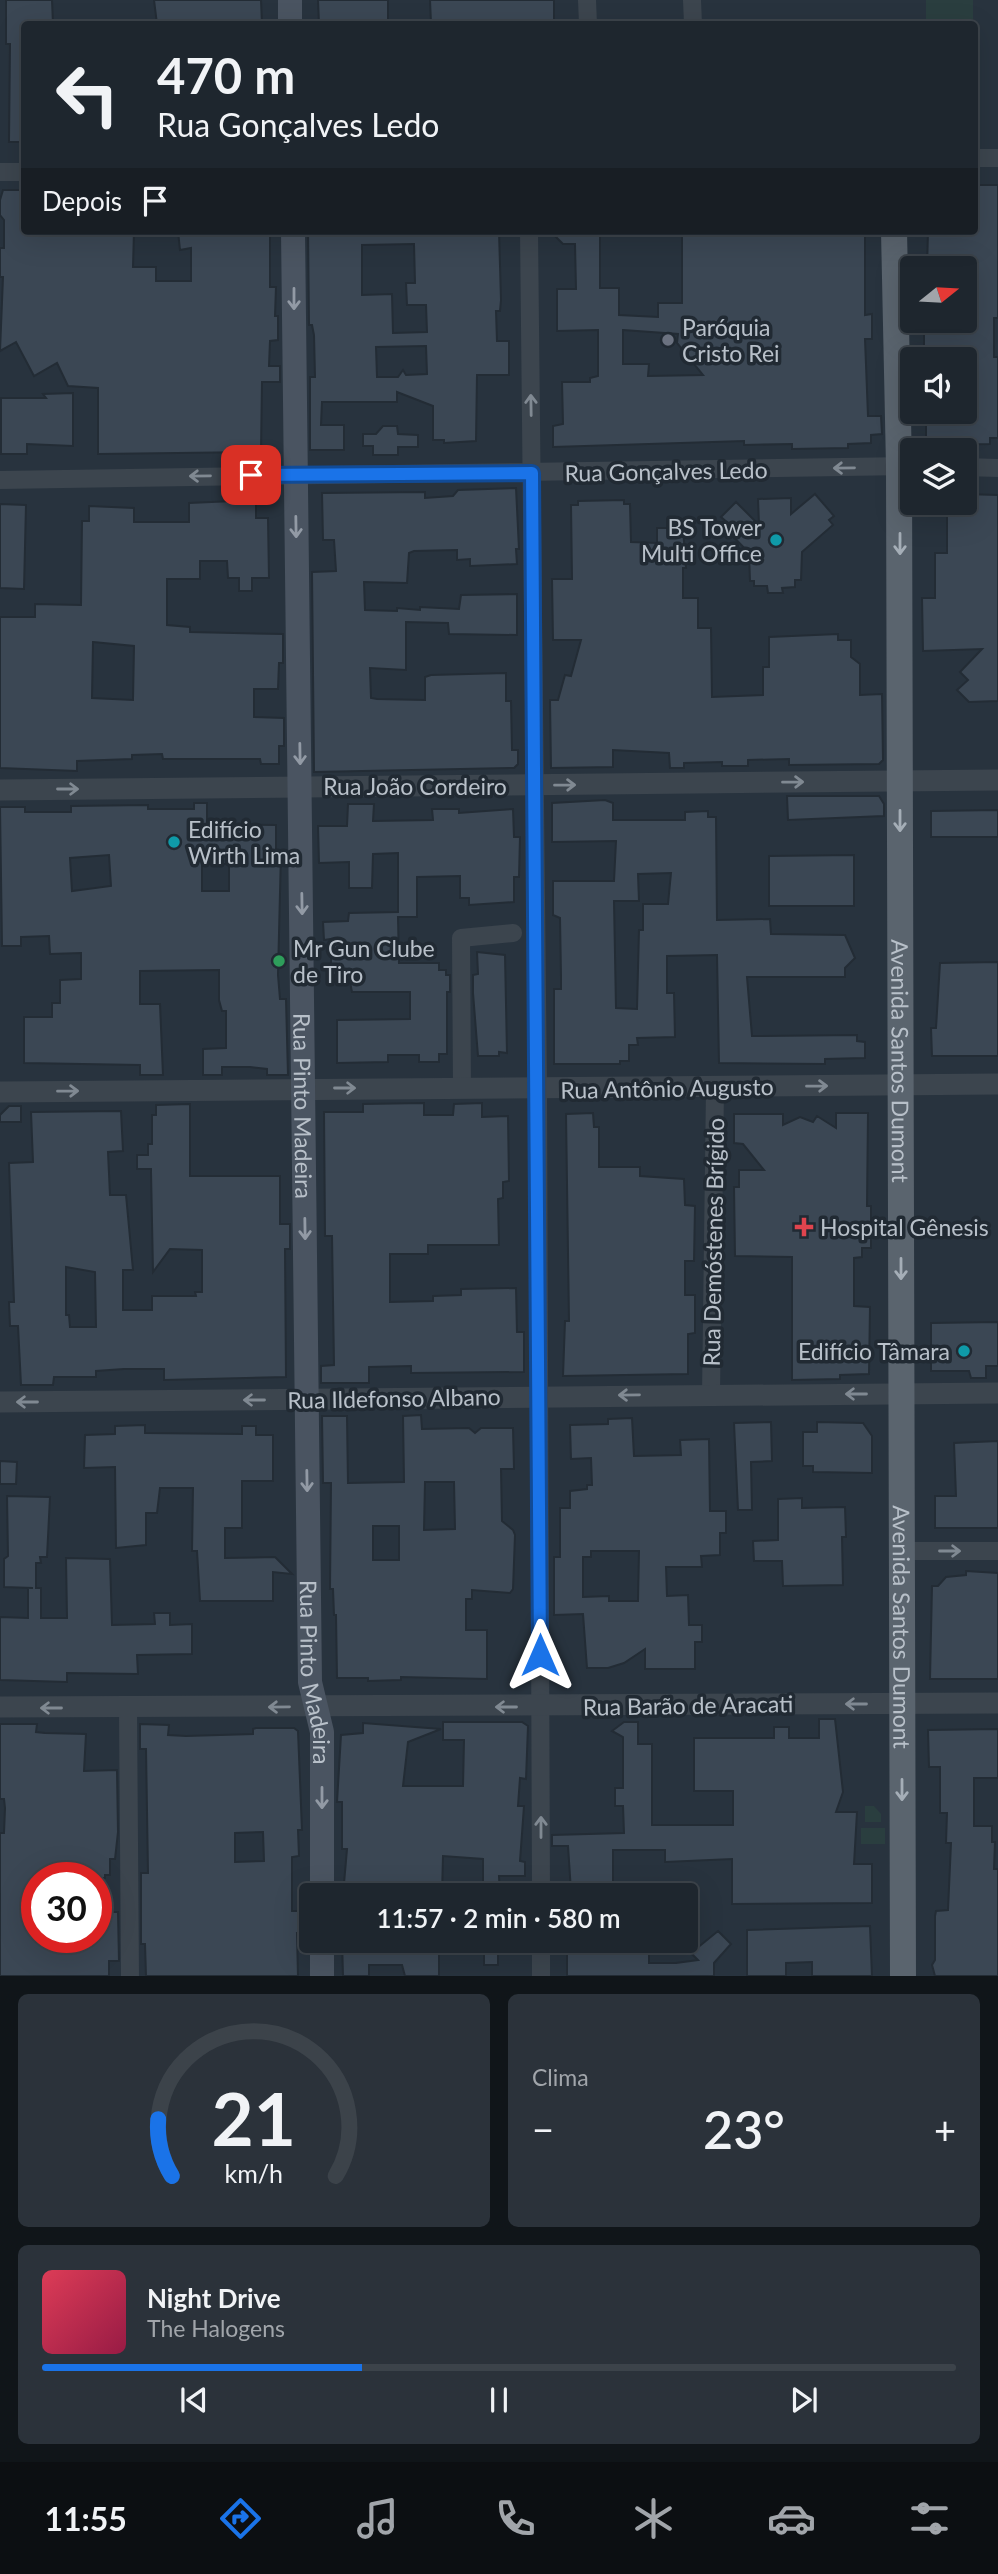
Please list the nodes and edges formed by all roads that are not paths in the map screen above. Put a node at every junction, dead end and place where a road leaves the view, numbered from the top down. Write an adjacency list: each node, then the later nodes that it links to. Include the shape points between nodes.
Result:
1 (290, 0): 4 (main road)
2 (587, 0): 5 (street)
3 (692, 0): 6 (street)
4 (290, 21)
5 (588, 21)
6 (693, 21)
7 (978, 158): 8 (street)
8 (998, 158)
9 (0, 172): 10 (street)
10 (21, 172)
11 (293, 235): 19 (main road, Rua Pinto Madeira, one-way to 19)
12 (529, 235): 18 (street, one-way to 12)
13 (894, 235): 14 (main road, Avenida Santos Dumont)
14 (905, 438)
15 (900, 466): 18 (street, Rua Gonçalves Ledo, one-way to 18)
16 (977, 467): 17 (street)
17 (998, 468)
18 (532, 473): 19 (street, Rua Gonçalves Ledo); 24 (street)
19 (295, 474): 20 (street, Rua Gonçalves Ledo, one-way to 20); 25 (main road, Rua Pinto Madeira, one-way to 25)
20 (0, 480)
21 (905, 515): 23 (main road, Avenida Santos Dumont, one-way to 23)
22 (998, 780): 23 (street, Rua João Cordeiro)
23 (900, 781): 24 (street, Rua João Cordeiro, one-way to 23); 28 (main road, Avenida Santos Dumont, one-way to 28)
24 (535, 785): 25 (street, Rua João Cordeiro); 33 (street)
25 (300, 787): 26 (street, Rua João Cordeiro, one-way to 25); 30 (main road, Rua Pinto Madeira, one-way to 30)
26 (0, 790)
27 (513, 933): 32 (street, via 461,938)
28 (900, 1084): 29 (street, Rua Antônio Augusto); 31 (street, Rua Antônio Augusto, one-way to 28); 36 (main road, Avenida Santos Dumont, one-way to 36)
29 (998, 1084)
30 (304, 1088): 32 (street, Rua Antônio Augusto, one-way to 32); 34 (street, Rua Antônio Augusto, one-way to 30); 39 (main road, Rua Pinto Madeira, one-way to 39)
31 (715, 1088): 33 (street, Rua Antônio Augusto); 37 (street, Rua Demóstenes Brígido)
32 (462, 1089): 33 (street, Rua Antônio Augusto)
33 (538, 1089): 38 (street)
34 (0, 1092)
35 (998, 1393): 36 (street, Rua Ildefonso Albano)
36 (902, 1394): 37 (street, Rua Ildefonso Albano, one-way to 37); 41 (main road, Avenida Santos Dumont)
37 (711, 1395): 38 (street, Rua Ildefonso Albano, one-way to 38)
38 (538, 1396): 39 (street, Rua Ildefonso Albano); 47 (street)
39 (306, 1399): 40 (street, Rua Ildefonso Albano, one-way to 40); 45 (main road, Rua Pinto Madeira, one-way to 45)
40 (0, 1402)
41 (902, 1551): 42 (street, one-way to 42); 44 (main road, Avenida Santos Dumont)
42 (998, 1551)
43 (998, 1703): 44 (street, Rua Barão de Aracati)
44 (902, 1704): 47 (street, Rua Barão de Aracati, one-way to 47); 56 (main road, Avenida Santos Dumont, one-way to 56)
45 (314, 1706): 47 (street, Rua Barão de Aracati, one-way to 45); 48 (street, Rua Barão de Aracati, one-way to 48); 49 (main road, Rua Pinto Madeira, one-way to 49, via 322,1732)
46 (0, 1707): 48 (street, Rua Barão de Aracati, one-way to 46)
47 (540, 1707): 50 (street, one-way to 47)
48 (128, 1709): 53 (street)
49 (322, 1883)
50 (541, 1883)
51 (322, 1953): 54 (main road)
52 (541, 1953): 55 (street)
53 (130, 1976)
54 (322, 1976)
55 (541, 1976)
56 (903, 1976)

